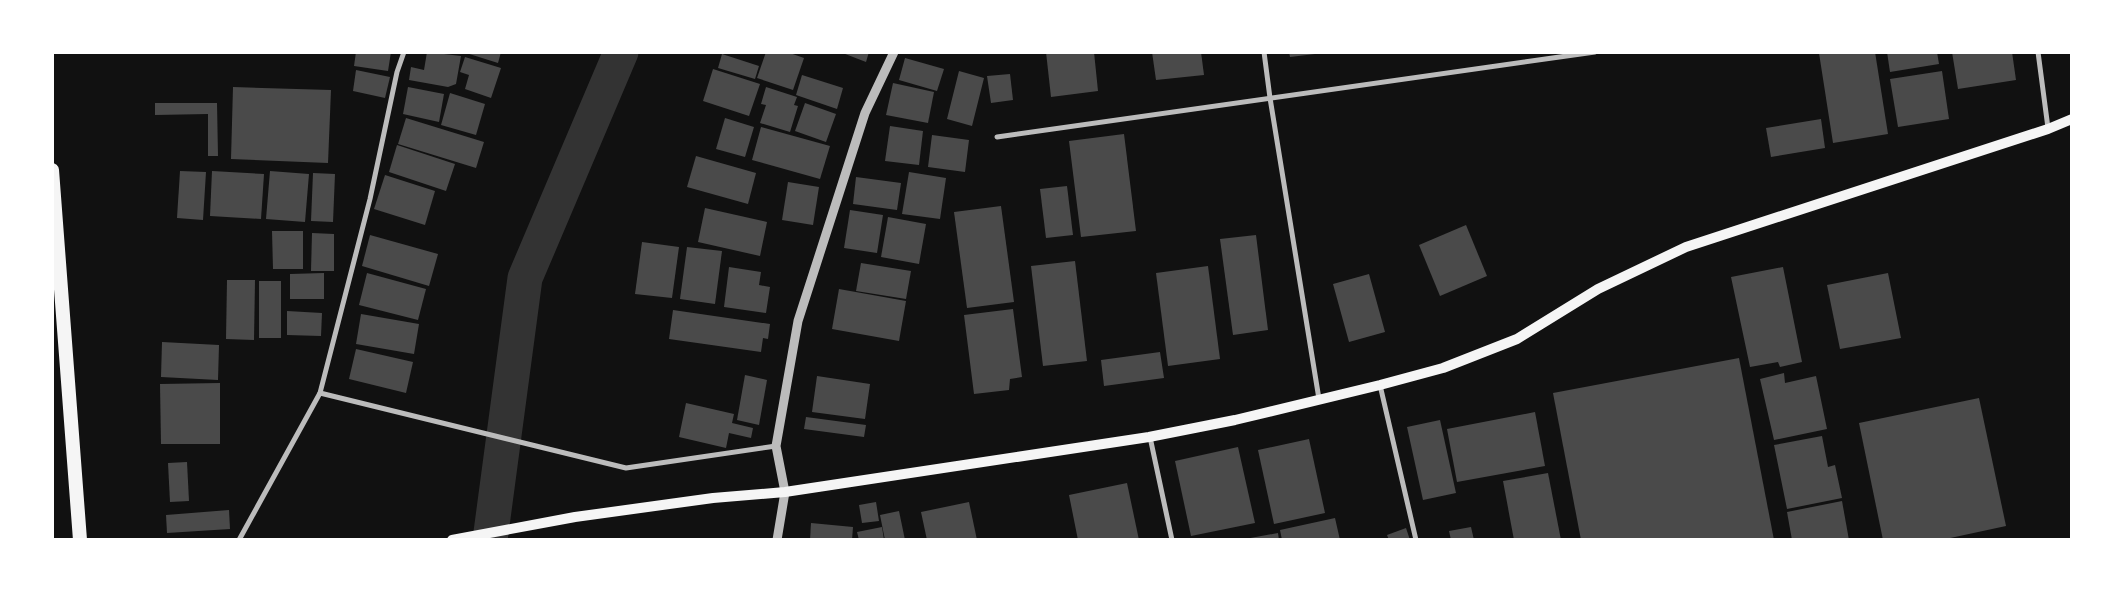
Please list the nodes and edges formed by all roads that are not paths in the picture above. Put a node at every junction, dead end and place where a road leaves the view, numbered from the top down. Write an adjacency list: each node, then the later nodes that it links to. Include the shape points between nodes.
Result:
1 (404, 52): 12 (street)
2 (894, 52): 15 (street, via 865,113 798,321)
3 (1264, 52): 6 (street)
4 (1595, 52): 6 (street)
5 (2038, 52): 8 (street)
6 (1270, 98): 9 (street); 13 (street)
7 (2072, 119): 8 (main road)
8 (2048, 129): 11 (main road, via 1686,247 1598,289 1517,339 1444,368)
9 (997, 137)
10 (52, 170): 17 (highway)
11 (1380, 385): 13 (main road); 22 (street)
12 (320, 393): 15 (street, via 626,468); 18 (street)
13 (1320, 400): 14 (main road)
14 (1150, 437): 16 (main road); 21 (street)
15 (776, 446): 16 (street)
16 (785, 492): 19 (main road, via 713,498); 20 (street)
17 (80, 540)
18 (239, 540)
19 (452, 540)
20 (777, 540)
21 (1172, 540)
22 (1416, 540)

